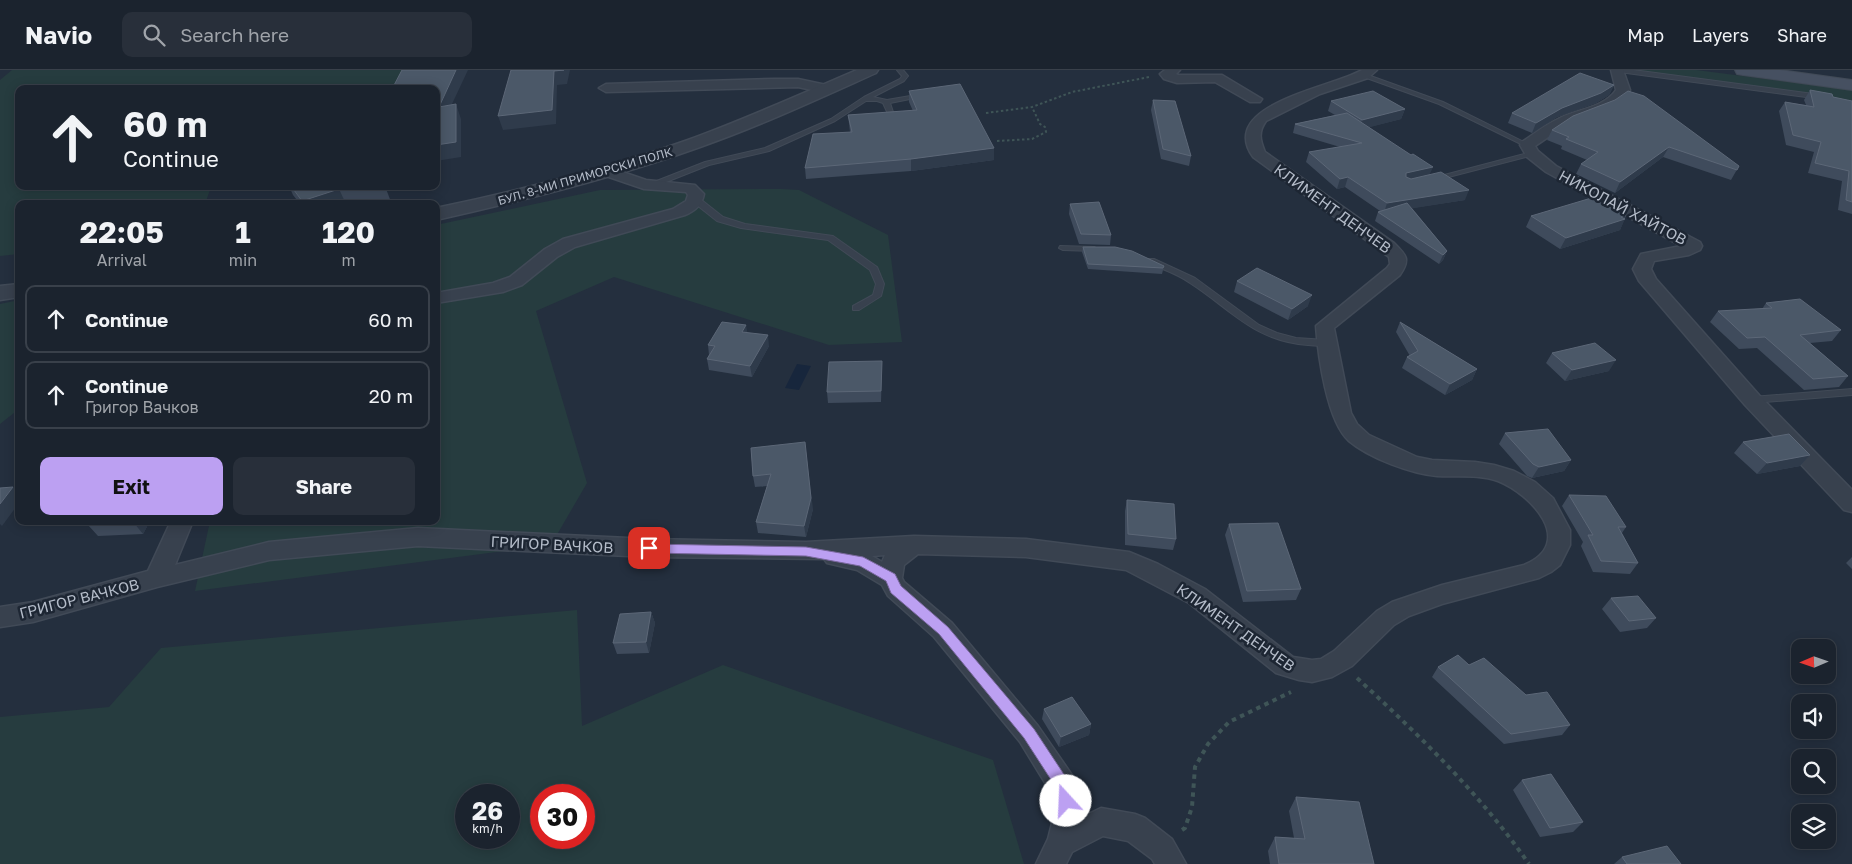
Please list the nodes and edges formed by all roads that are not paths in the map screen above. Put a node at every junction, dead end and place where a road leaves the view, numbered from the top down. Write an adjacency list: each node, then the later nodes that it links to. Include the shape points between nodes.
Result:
1 (870, 70): 11 (street, БУЛ. 8-МИ ПРИМОРСКИ ПОЛК)
2 (900, 70): 14 (lane, via 905,76 902,80)
3 (1618, 70): 13 (lane); 18 (street, via 1623,90 1620,97 1564,121)
4 (1743, 70): 6 (main road)
5 (1805, 70): 9 (main road)
6 (1768, 71): 9 (main road)
7 (1171, 72): 15 (street, via 1177,79 1217,78)
8 (1367, 73): 18 (lane, via 1441,103); 31 (street, КЛИМЕНТ ДЕНЧЕВ, via 1315,91 1261,118 1253,129 1258,154 1397,256 1398,264 1394,271 1325,326)
9 (1852, 84)
10 (606, 88): 11 (street, via 774,82)
11 (826, 89): 19 (street, БУЛ. 8-МИ ПРИМОРСКИ ПОЛК, via 734,129)
12 (933, 94): 16 (lane)
13 (1833, 98)
14 (865, 99): 16 (lane); 21 (lane, via 833,120 768,150 707,162)
15 (1255, 100)
16 (886, 102): 17 (lane)
17 (891, 115)
18 (1529, 150): 20 (lane); 33 (street, НИКОЛАЙ ХАЙТОВ, via 1551,168 1694,246 1686,252 1648,258 1642,269)
19 (608, 172): 21 (street); 23 (street, БУЛ. 8-МИ ПРИМОРСКИ ПОЛК, via 505,200)
20 (1426, 180)
21 (653, 184): 22 (street, via 690,188 696,194)
22 (696, 200): 29 (street, via 679,212 569,243 516,281 496,288); 30 (lane, via 720,219 744,226 830,238 874,269 880,284 877,296)
23 (440, 213)
24 (1064, 248): 25 (lane)
25 (1106, 249)
26 (1142, 257): 31 (lane, via 1192,280 1256,326 1274,335 1296,341)
27 (15, 291): 28 (street)
28 (0, 293)
29 (440, 297)
30 (856, 308)
31 (1326, 343): 36 (street, КЛИМЕНТ ДЕНЧЕВ, via 1338,404 1347,425 1357,437 1375,448 1424,467 1483,470 1515,479 1539,494 1560,531 1557,551 1547,563 1527,573 1421,600 1386,617 1355,649 1327,670 1300,671 1285,665 1197,596 1129,562 1026,548)
32 (1852, 392): 33 (lane)
33 (1752, 400): 34 (street, НИКОЛАЙ ХАЙТОВ)
34 (1852, 504)
35 (180, 525): 38 (street, ГРИГОР ВАЧКОВ)
36 (914, 545): 37 (street, ГРИГОР ВАЧКОВ); 39 (street, via 893,562)
37 (806, 551): 38 (street, ГРИГОР ВАЧКОВ, via 649,548 418,537 269,551); 39 (street, via 863,562)
38 (157, 578): 40 (street, ГРИГОР ВАЧКОВ, via 34,612)
39 (890, 578): 41 (street, via 896,589 956,645 1029,734 1064,787 1068,815)
40 (0, 617)
41 (1056, 853): 42 (street, via 1101,822 1135,828)
42 (1166, 857)

